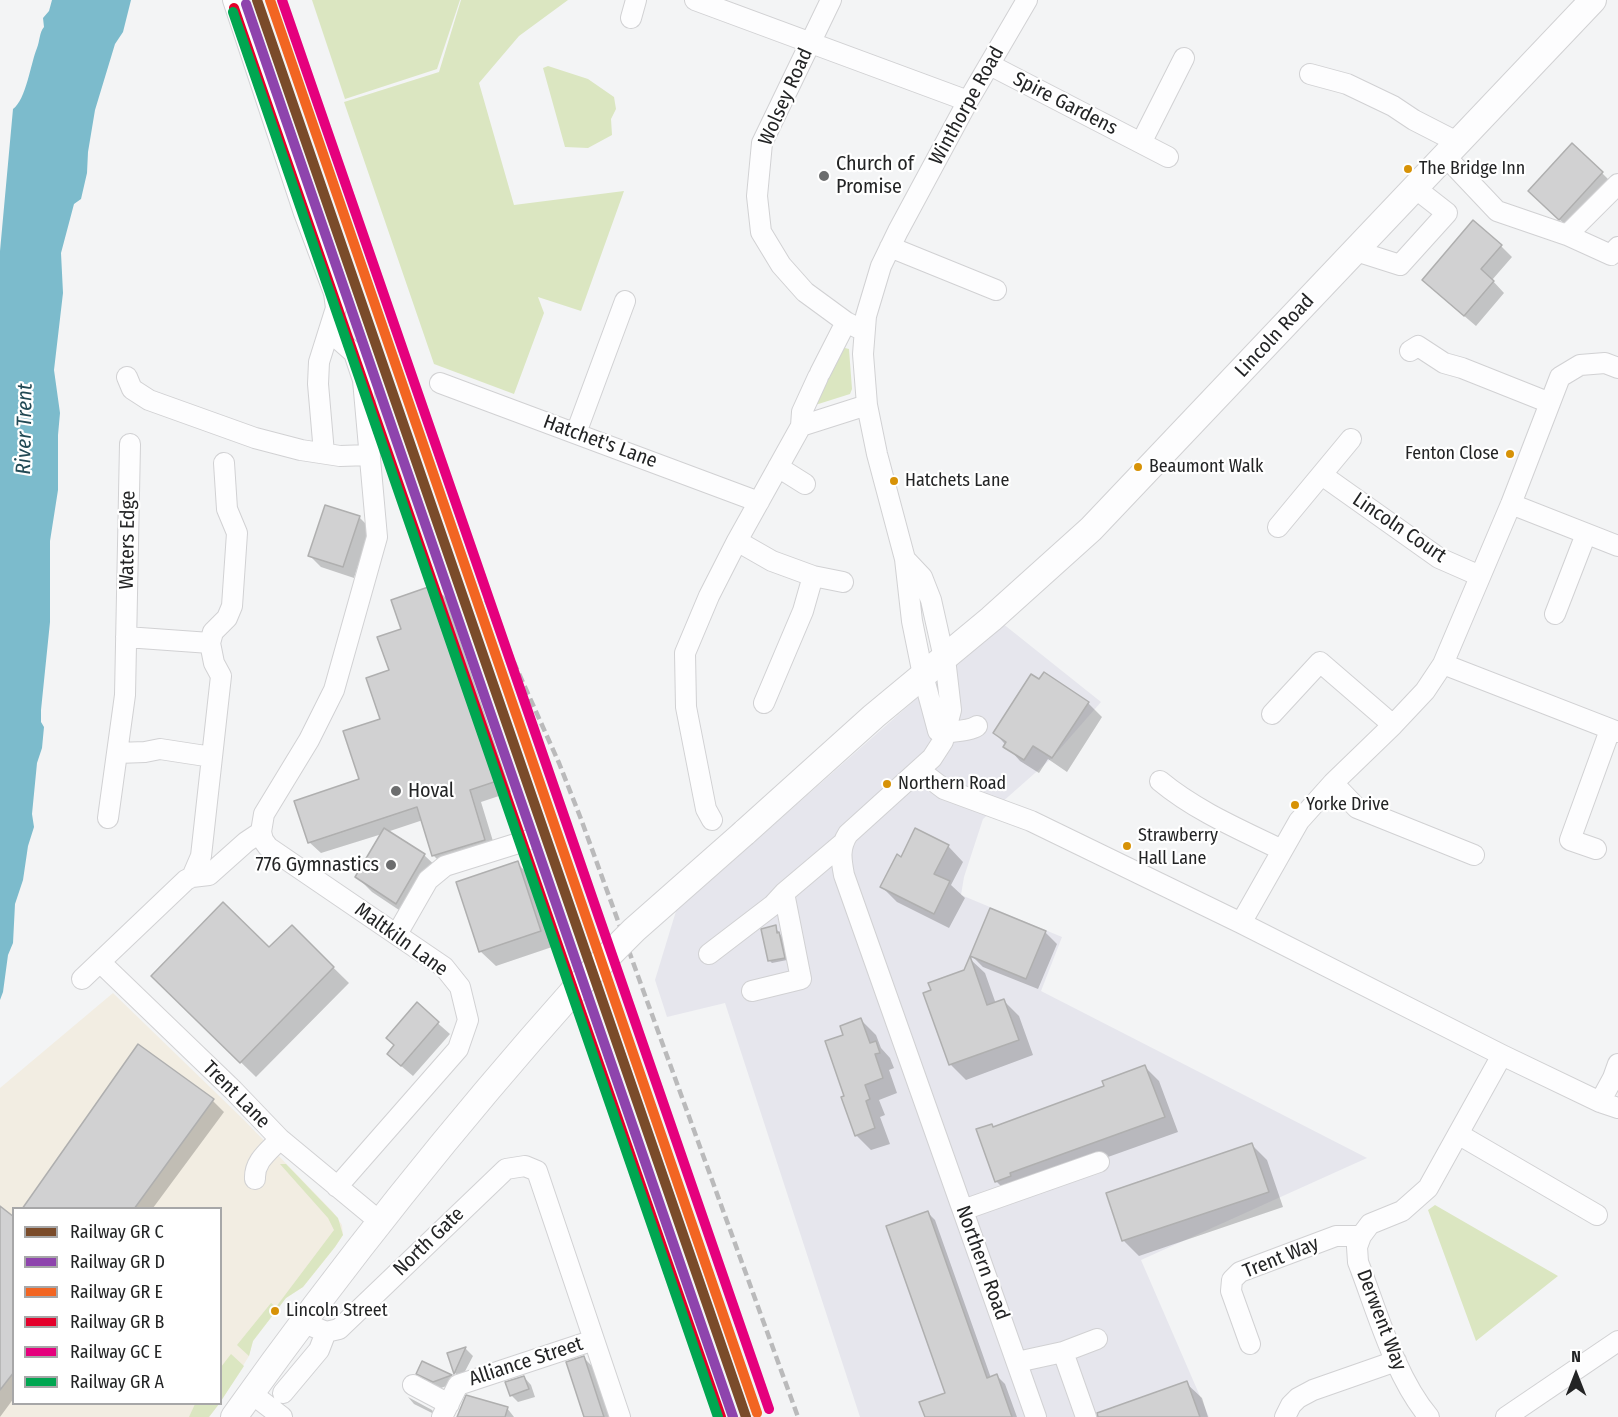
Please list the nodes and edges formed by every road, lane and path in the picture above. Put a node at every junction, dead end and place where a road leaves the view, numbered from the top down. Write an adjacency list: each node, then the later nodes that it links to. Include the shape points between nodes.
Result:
1 (233, 0): 23 (street, via 334,293 336,308)
2 (694, 0): 6 (street)
3 (831, 0): 6 (street, Wolsey Road)
4 (1027, 0): 8 (street, Winthorpe Road)
5 (1593, 0): 12 (main road, Lincoln Road)
6 (809, 43): 10 (street); 22 (street, Wolsey Road, via 762,143 757,196 761,232 781,265 805,292)
7 (1184, 58): 11 (street, Spire Gardens)
8 (990, 65): 10 (street, Winthorpe Road); 11 (street, Spire Gardens)
9 (1310, 75): 12 (street, via 1347,84 1384,101)
10 (968, 101): 18 (street, Winthorpe Road)
11 (1141, 142): 13 (street, Spire Gardens)
12 (1451, 149): 15 (main road, Lincoln Road); 16 (street, via 1497,211)
13 (1168, 157)
14 (1618, 184): 16 (street)
15 (1415, 188): 19 (main road, Lincoln Road); 19 (street, via 1447,213 1400,265)
16 (1567, 235): 17 (street, via 1611,255)
17 (1618, 247)
18 (890, 248): 20 (street); 24 (street, Winthorpe Road, via 878,276)
19 (1356, 251): 54 (main road, Lincoln Road, via 1090,530)
20 (996, 290)
21 (625, 302): 32 (street)
22 (846, 322): 24 (street, Wolsey Road); 31 (street, via 802,412)
23 (329, 332): 35 (street, via 319,363); 36 (street, via 354,353 360,366)
24 (864, 332): 30 (street, Winthorpe Road)
25 (1410, 351): 29 (street, via 1418,346 1444,363)
26 (1618, 368): 29 (street, via 1605,363 1580,365 1560,377)
27 (127, 377): 35 (street, via 132,389 160,405 255,438)
28 (440, 383): 32 (street, Hatchet's Lane)
29 (1550, 403): 42 (street)
30 (867, 405): 31 (street); 47 (street, Winthorpe Road)
31 (801, 426): 38 (street)
32 (576, 433): 41 (street, Hatchet's Lane)
33 (1351, 440): 39 (street)
34 (130, 444): 52 (street, Waters Edge)
35 (324, 453): 36 (street)
36 (370, 455): 70 (street, via 377,537 334,690 264,814)
37 (224, 464): 53 (street, via 227,509 237,533 232,606)
38 (778, 467): 40 (street); 41 (street)
39 (1322, 475): 43 (street); 49 (street, Lincoln Court, via 1439,558)
40 (805, 484)
41 (759, 502): 45 (street)
42 (1511, 504): 44 (street); 49 (street)
43 (1278, 527)
44 (1586, 534): 46 (street); 51 (street)
45 (737, 541): 48 (street, via 772,561); 69 (street, via 685,653 686,707 706,809)
46 (1618, 546)
47 (905, 559): 54 (street, Winthorpe Road, via 922,577); 56 (street, Winthorpe Road)
48 (813, 576): 50 (street); 57 (street, via 803,611)
49 (1480, 576): 55 (street)
50 (843, 582)
51 (1555, 614)
52 (126, 637): 53 (street); 63 (street, Waters Edge, via 125,695)
53 (210, 643): 64 (street, via 220,676)
54 (944, 658): 56 (main road, Lincoln Road); 62 (street, via 951,710)
55 (1443, 664): 59 (street, via 1425,691); 61 (street)
56 (923, 675): 62 (street, via 938,731); 94 (main road, Lincoln Road, bridge, via 634,930 576,988)
57 (764, 703)
58 (1272, 714): 59 (street, via 1320,662)
59 (1393, 725): 67 (street)
60 (977, 726): 62 (street)
61 (1614, 731): 73 (street, via 1570,840)
62 (944, 734): 65 (street, via 939,750)
63 (117, 753): 64 (street, via 160,749); 68 (street, Waters Edge)
64 (212, 757): 76 (street, via 201,856)
65 (919, 770): 72 (street, via 848,834); 78 (street, via 944,789 1031,821)
66 (1160, 781): 74 (street, via 1226,822)
67 (1333, 783): 74 (street, via 1299,821); 75 (street, via 1357,808)
68 (108, 818)
69 (712, 820)
70 (261, 832): 76 (street, via 209,875); 79 (street, Maltkiln Lane, via 268,847)
71 (525, 841): 79 (street, via 445,866 428,880)
72 (842, 844): 77 (street); 92 (street, Northern Road, via 844,875)
73 (1596, 849)
74 (1282, 850): 78 (street)
75 (1474, 855)
76 (192, 877): 81 (street)
77 (784, 893): 80 (street); 83 (street, via 801,979)
78 (1241, 923): 84 (street)
79 (397, 934): 91 (street, Maltkiln Lane, via 444,967 460,987 468,1020 458,1049)
80 (709, 954)
81 (100, 962): 82 (street); 88 (street, Trent Lane)
82 (82, 979)
83 (752, 991)
84 (1502, 1055): 86 (street); 87 (street)
85 (1618, 1064): 86 (street)
86 (1609, 1105)
87 (1458, 1134): 93 (street); 95 (street, via 1428,1188 1402,1211 1370,1224)
88 (280, 1139): 90 (street, via 257,1164); 91 (street, Trent Lane)
89 (1099, 1162): 92 (street)
90 (255, 1179)
91 (338, 1187): 94 (street, Trent Lane)
92 (963, 1210): 104 (street, Northern Road)
93 (1597, 1215)
94 (379, 1221): 96 (main road, Lincoln Road)
95 (1361, 1236): 101 (street, Trent Way, via 1336,1236 1240,1272 1232,1280 1230,1291); 103 (street, Derwent Way, via 1358,1262)
96 (302, 1322): 97 (street); 106 (main road)
97 (326, 1332): 99 (street, North Gate, via 339,1329 506,1169 525,1166 537,1172); 107 (street, via 319,1350)
98 (1097, 1339): 102 (street)
99 (594, 1340): 108 (street, Alliance Street, via 458,1385); 111 (street)
100 (1618, 1341): 116 (street)
101 (1250, 1344)
102 (1063, 1352): 104 (street); 113 (street)
103 (1396, 1361): 114 (street, via 1313,1390 1298,1398); 115 (street, Derwent Way)
104 (1017, 1362): 112 (street, Northern Road)
105 (413, 1385): 108 (street)
106 (251, 1393): 109 (main road); 110 (street)
107 (283, 1393)
108 (445, 1410)
109 (234, 1417)
110 (282, 1417)
111 (620, 1417)
112 (1036, 1417)
113 (1086, 1417)
114 (1285, 1417)
115 (1429, 1417)
116 (1506, 1417)

